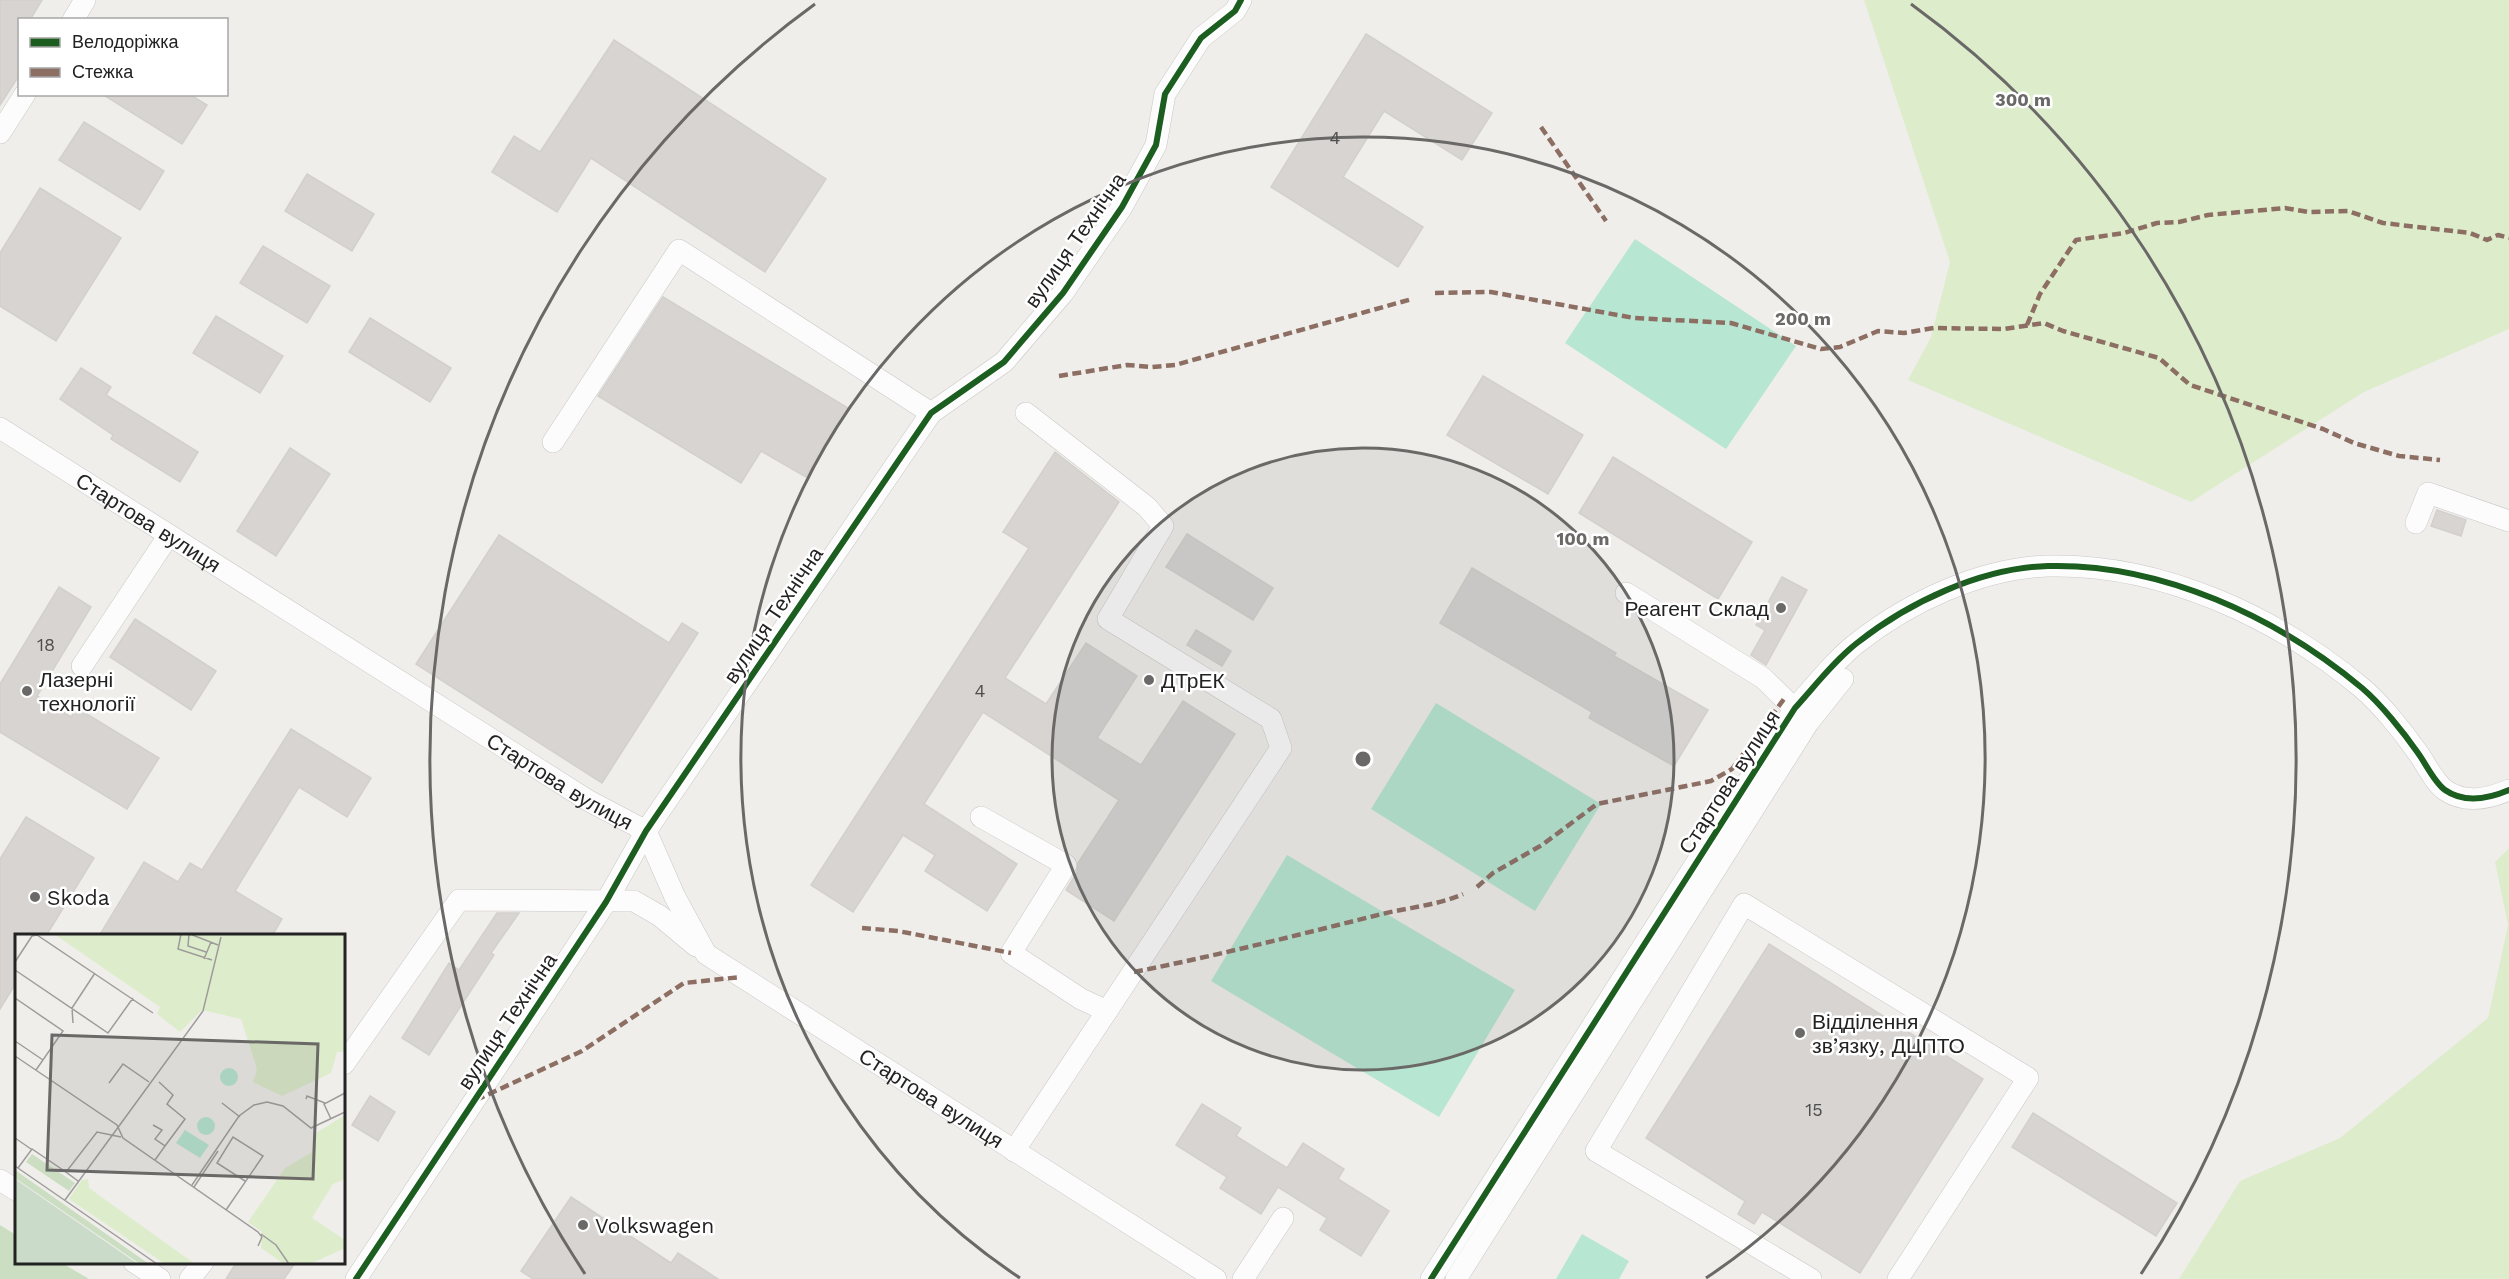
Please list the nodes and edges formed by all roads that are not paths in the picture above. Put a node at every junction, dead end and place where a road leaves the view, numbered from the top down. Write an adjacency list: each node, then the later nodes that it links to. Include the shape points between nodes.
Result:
1 (86, 0): 3 (street)
2 (1240, 0): 6 (street, вулиця Технічна, via 1235,11 1201,38 1165,94 1156,145 1122,207 1063,292 1004,362)
3 (74, 18)
4 (24, 96): 5 (street)
5 (0, 133)
6 (931, 413): 9 (street, via 679,250); 19 (street, вулиця Технічна)
7 (1026, 413): 22 (street, via 1147,507 1163,526 1108,619 1271,719 1281,748)
8 (0, 428): 12 (street, Стартова вулиця)
9 (553, 442)
10 (2509, 521): 11 (street, via 2428,494)
11 (2416, 523)
12 (169, 535): 14 (street); 19 (street, Стартова вулиця, via 589,801)
13 (1626, 593): 16 (street, via 1763,678)
14 (82, 666)
15 (1843, 679): 16 (street, Стартова вулиця)
16 (1802, 716): 17 (street, Стартова вулиця, via 1834,664 1856,644 1930,598 1992,574 2047,566 2105,569 2156,579 2206,597 2316,654 2364,690 2416,750 2443,789 2461,799 2477,800); 35 (street, Стартова вулиця); 36 (street, Стартова вулиця)
17 (2509, 790)
18 (981, 817): 22 (street, via 1066,865 1011,953 1080,999)
19 (646, 831): 20 (street, вулиця Технічна); 21 (street, Стартова вулиця)
20 (606, 902): 21 (street, via 634,901 660,916); 23 (street, via 459,900); 32 (street, вулиця Технічна)
21 (706, 954): 24 (street, Стартова вулиця)
22 (1107, 1011): 24 (street)
23 (345, 1063)
24 (1014, 1151): 33 (street, Стартова вулиця)
25 (0, 1180): 26 (street)
26 (15, 1189)
27 (1283, 1218): 34 (street)
28 (136, 1264): 30 (street)
29 (202, 1264): 31 (street)
30 (160, 1279)
31 (190, 1279)
32 (356, 1279)
33 (1216, 1279)
34 (1243, 1279)
35 (1431, 1279)
36 (1456, 1279)
37 (1811, 1279): 38 (street, via 1596,1151 1744,904 2028,1078)
38 (1898, 1279)

